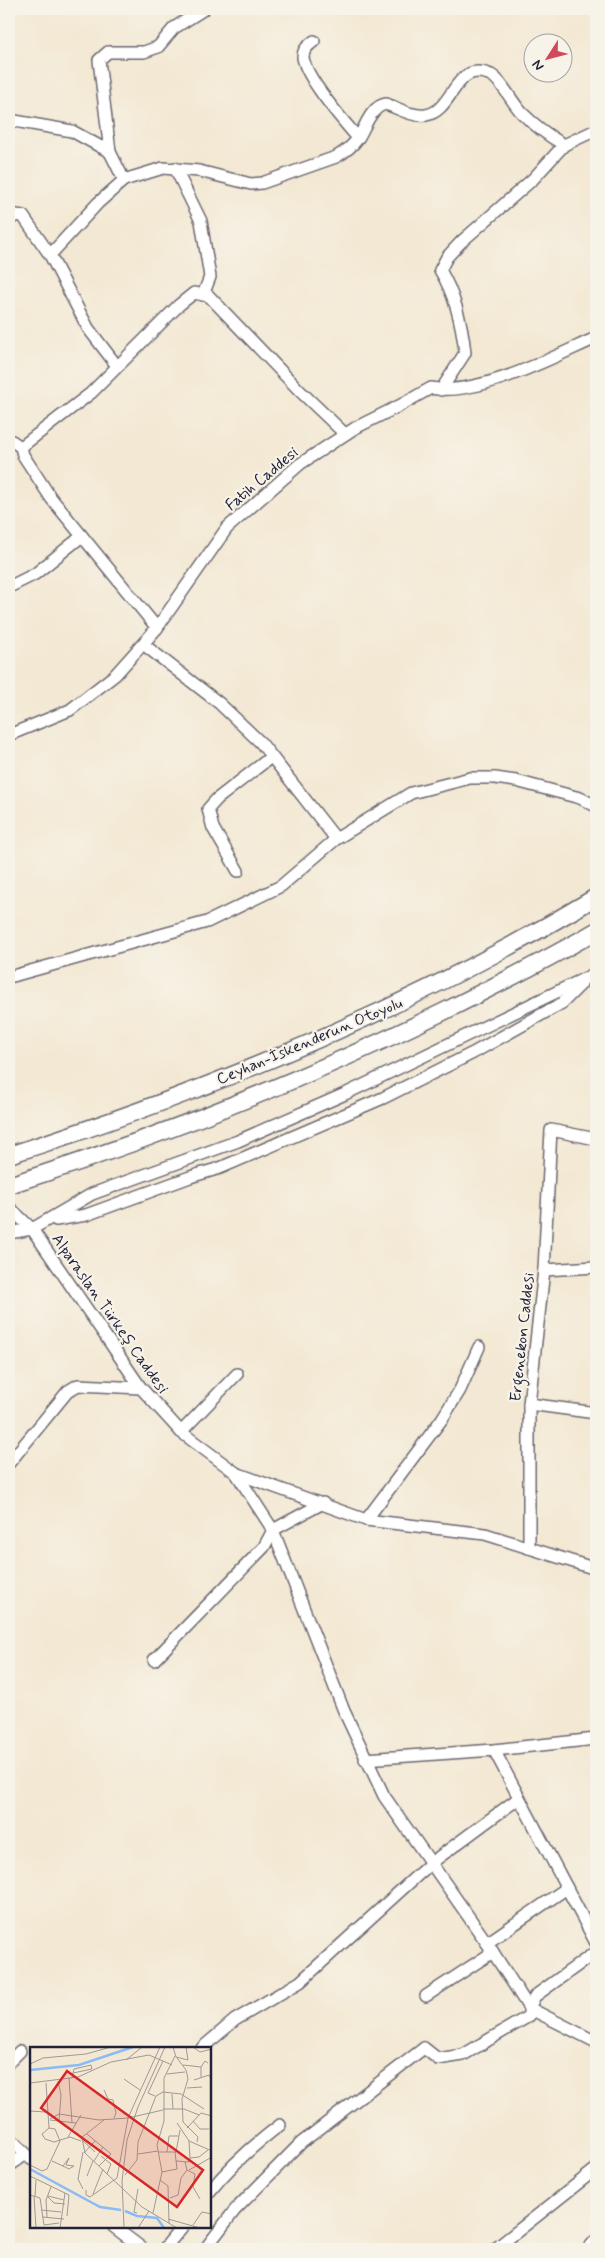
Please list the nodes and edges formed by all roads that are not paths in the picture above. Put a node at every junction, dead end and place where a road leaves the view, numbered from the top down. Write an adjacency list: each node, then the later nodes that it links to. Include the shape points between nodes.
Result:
1 (204, 9): 7 (street, via 174,28 158,47 144,52 108,52 99,60)
2 (314, 41): 5 (street, via 306,47 303,57 309,71)
3 (9, 120): 7 (street, via 72,131)
4 (596, 130): 6 (street)
5 (358, 138): 6 (street, via 381,105 419,116 428,115 437,109 464,76 480,71 493,76 521,112); 8 (street, via 348,150 336,157 262,183 250,184)
6 (564, 145): 15 (street, via 533,179 461,242 440,270 462,323 465,353)
7 (110, 152): 9 (street)
8 (174, 168): 9 (street, via 163,168); 12 (street, via 201,221 210,277)
9 (124, 180): 11 (street)
10 (9, 220): 11 (street, via 16,215 23,216)
11 (50, 255): 14 (street, via 88,328)
12 (203, 295): 14 (street, via 194,293 179,305); 16 (street, via 209,296)
13 (596, 338): 15 (street, Fatih Caddesi, via 503,377 466,388)
14 (117, 366): 17 (street, via 91,393)
15 (440, 390): 16 (street, Fatih Caddesi, via 431,388)
16 (345, 434): 20 (street, Fatih Caddesi, via 300,464 227,528)
17 (13, 441): 18 (street, via 51,498)
18 (82, 536): 19 (street, via 35,574); 20 (street)
19 (9, 587)
20 (157, 628): 21 (street, Fatih Caddesi)
21 (143, 644): 22 (street, Fatih Caddesi, via 115,675 78,705); 23 (street, via 219,703)
22 (9, 735)
23 (271, 756): 25 (street); 26 (street, via 216,798 208,809 212,828)
24 (596, 806): 25 (street, via 580,798 516,781 470,778 411,793)
25 (336, 839): 30 (street, via 281,886 207,922)
26 (238, 871)
27 (596, 897): 32 (highway, Ceyhan-İskenderun Otoyolu, via 467,968 366,1018 158,1103)
28 (596, 931): 33 (highway, Ceyhan-İskenderun Otoyolu, via 480,994 369,1048 168,1130)
29 (592, 976): 35 (street, via 345,1094 238,1141 92,1194); 35 (street, via 562,1003 384,1098 220,1168 86,1216)
30 (9, 977)
31 (596, 1139): 39 (street, Ergenekon Caddesi, via 551,1130)
32 (9, 1155)
33 (12, 1184)
34 (9, 1207): 36 (street, Alparaslan Türkeş Caddesi)
35 (47, 1221): 36 (street)
36 (32, 1229): 37 (street); 42 (street, Alparaslan Türkeş Caddesi)
37 (9, 1233)
38 (596, 1268): 39 (street)
39 (544, 1270): 43 (street, Ergenekon Caddesi)
40 (479, 1348): 49 (street, via 460,1390 442,1419)
41 (237, 1374): 45 (street)
42 (141, 1388): 45 (street, Alparaslan Türkeş Caddesi); 46 (street, via 78,1385 68,1391)
43 (529, 1404): 44 (street); 51 (street, Ergenekon Caddesi)
44 (596, 1414)
45 (181, 1432): 47 (street, Alparaslan Türkeş Caddesi)
46 (9, 1463)
47 (236, 1474): 48 (street); 50 (street)
48 (322, 1503): 49 (street); 50 (street)
49 (366, 1520): 51 (street, via 485,1534)
50 (273, 1530): 53 (street, via 264,1547); 56 (street)
51 (529, 1548): 52 (street)
52 (596, 1569)
53 (154, 1660)
54 (596, 1739): 55 (street)
55 (494, 1750): 56 (street); 57 (street)
56 (365, 1758): 58 (street, via 384,1796)
57 (519, 1798): 58 (street); 59 (street)
58 (431, 1863): 61 (street); 66 (street, via 300,1982 235,2020)
59 (567, 1888): 60 (street); 61 (street)
60 (596, 1943)
61 (490, 1947): 63 (street); 64 (street)
62 (596, 1952): 64 (street, via 534,1996)
63 (426, 1996)
64 (529, 2008): 65 (street); 80 (street, via 529,2016 463,2055 438,2059 424,2048 405,2061 301,2143 236,2210)
65 (596, 2042)
66 (203, 2047)
67 (20, 2051): 68 (street)
68 (9, 2062)
69 (280, 2124): 74 (street, via 251,2147)
70 (9, 2137): 71 (street)
71 (29, 2156): 72 (street)
72 (9, 2166)
73 (596, 2169): 81 (street)
74 (211, 2190)
75 (115, 2228): 78 (street)
76 (181, 2228): 79 (street)
77 (596, 2240): 82 (street)
78 (142, 2249)
79 (164, 2249)
80 (205, 2249)
81 (495, 2249)
82 (588, 2249)

